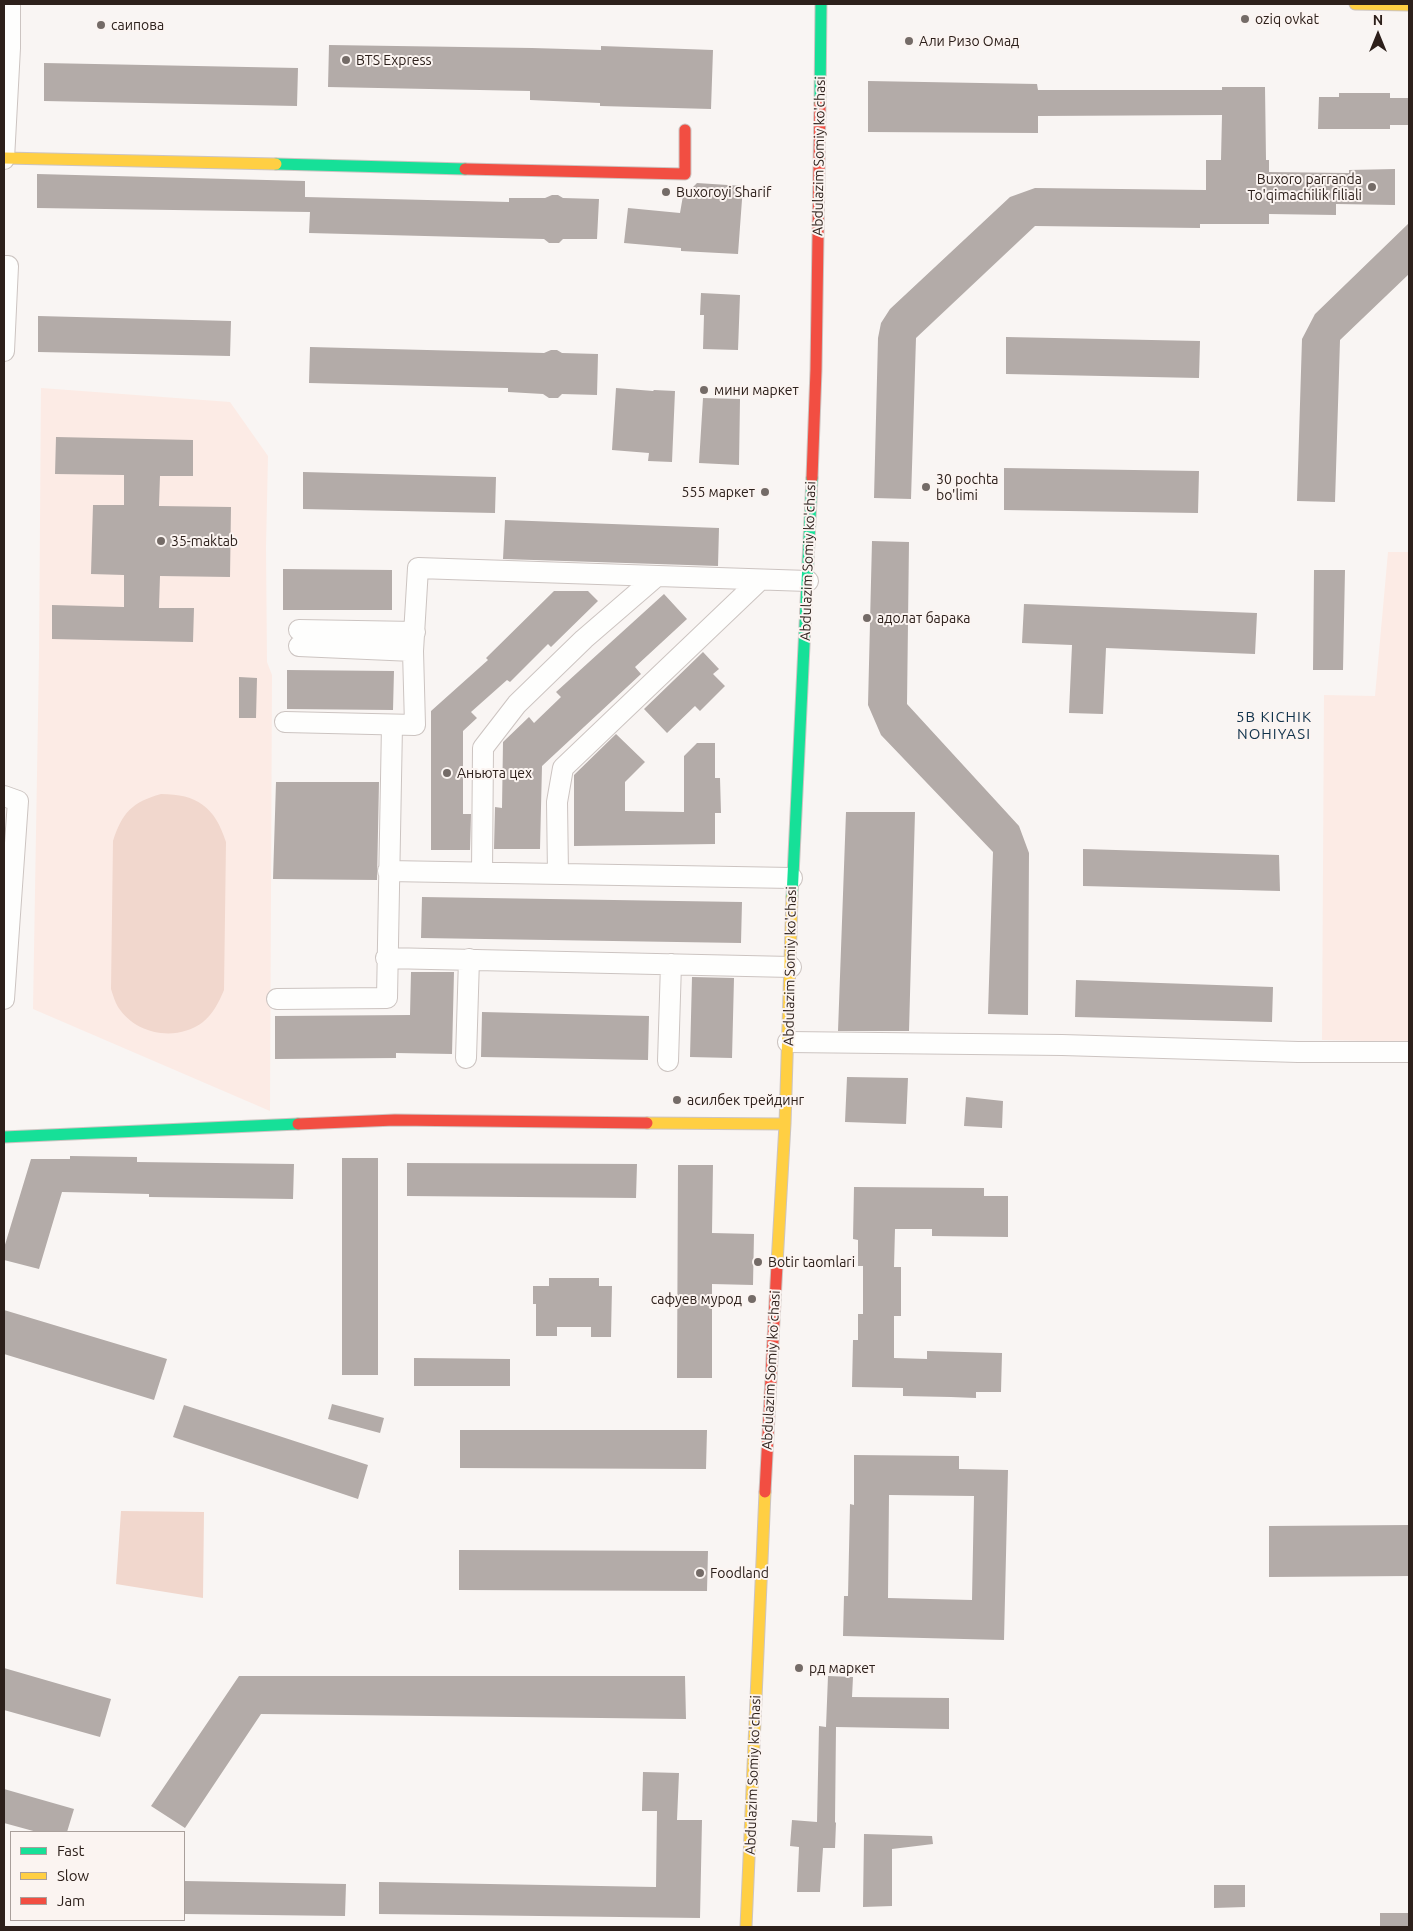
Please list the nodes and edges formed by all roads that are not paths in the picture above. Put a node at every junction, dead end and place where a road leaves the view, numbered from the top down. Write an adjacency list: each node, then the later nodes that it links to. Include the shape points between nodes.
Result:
1 (10, 4): 5 (street)
2 (821, 4): 12 (street, Abdulazim Somiy ko'chasi, via 816,370)
3 (1355, 4): 4 (street)
4 (1409, 5)
5 (7, 48): 7 (street)
6 (685, 130): 7 (street, via 685,174)
7 (4, 158)
8 (4, 266): 9 (street, via 8,266)
9 (4, 351)
10 (657, 576): 11 (street); 14 (street, via 418,568); 19 (street, via 584,639 517,704 483,748)
11 (760, 580): 12 (street); 20 (street, via 563,768 557,802)
12 (808, 581): 21 (street, Abdulazim Somiy ko'chasi)
13 (299, 638): 14 (street)
14 (414, 641): 16 (street, via 415,725)
15 (285, 722): 16 (street)
16 (392, 726): 18 (street)
17 (4, 796): 26 (street, via 18,801)
18 (388, 871): 19 (street); 22 (street)
19 (482, 872): 20 (street)
20 (558, 874): 21 (street)
21 (792, 878): 25 (street, Abdulazim Somiy ko'chasi)
22 (386, 958): 23 (street); 27 (street, via 387,998)
23 (469, 960): 24 (street); 30 (street)
24 (671, 964): 25 (street); 31 (street)
25 (791, 967): 28 (street, Abdulazim Somiy ko'chasi)
26 (4, 999)
27 (277, 999)
28 (788, 1042): 29 (street); 32 (street, Abdulazim Somiy ko'chasi)
29 (1409, 1052)
30 (466, 1058)
31 (668, 1061)
32 (785, 1124): 33 (street, via 395,1120); 34 (street, Abdulazim Somiy ko'chasi, via 768,1414)
33 (4, 1137)
34 (746, 1927)

